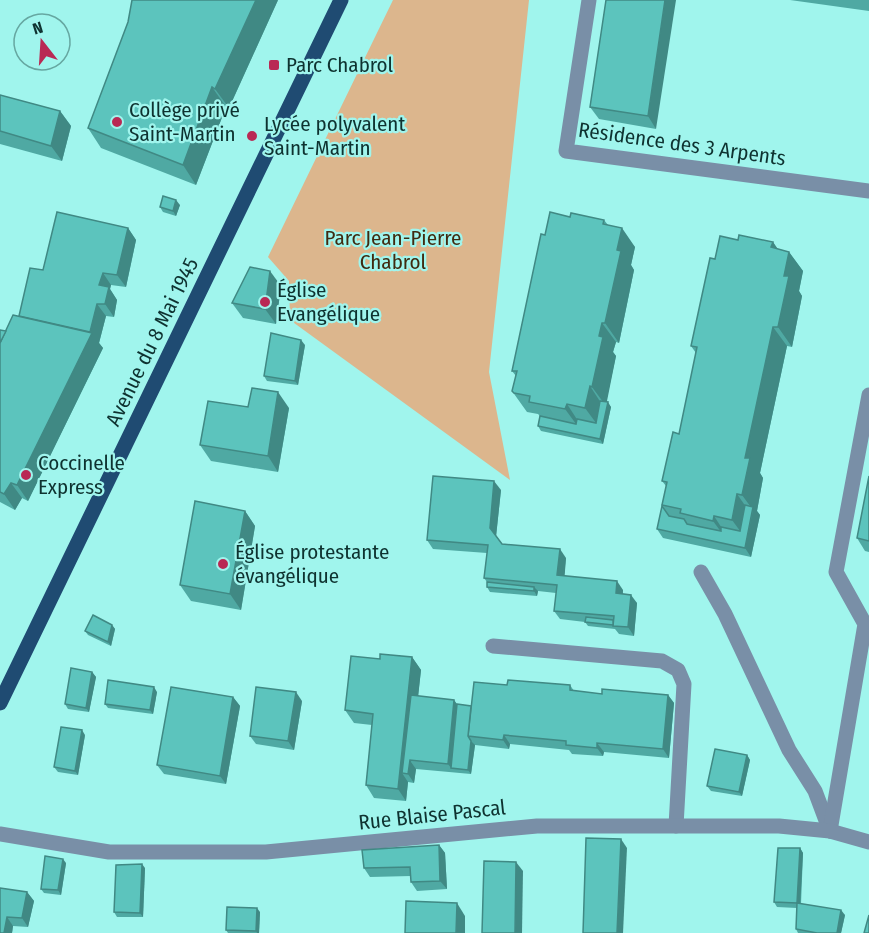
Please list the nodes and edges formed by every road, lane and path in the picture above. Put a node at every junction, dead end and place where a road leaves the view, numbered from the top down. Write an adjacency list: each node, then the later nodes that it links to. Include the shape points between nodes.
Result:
1 (341, 0): 7 (main road, Avenue du 8 Mai 1945)
2 (589, 0): 3 (street, Résidence des 3 Arpents, via 566,151)
3 (869, 192)
4 (869, 395): 9 (street, via 836,572 865,624)
5 (701, 572): 9 (street, via 789,750 814,791)
6 (493, 646): 8 (street, via 662,661 678,670 684,684)
7 (0, 703)
8 (676, 826): 9 (street, Rue Blaise Pascal, via 779,826); 10 (street, Rue Blaise Pascal, via 537,826 266,852 109,852)
9 (830, 831): 11 (street, Rue Blaise Pascal)
10 (0, 834)
11 (869, 842)

